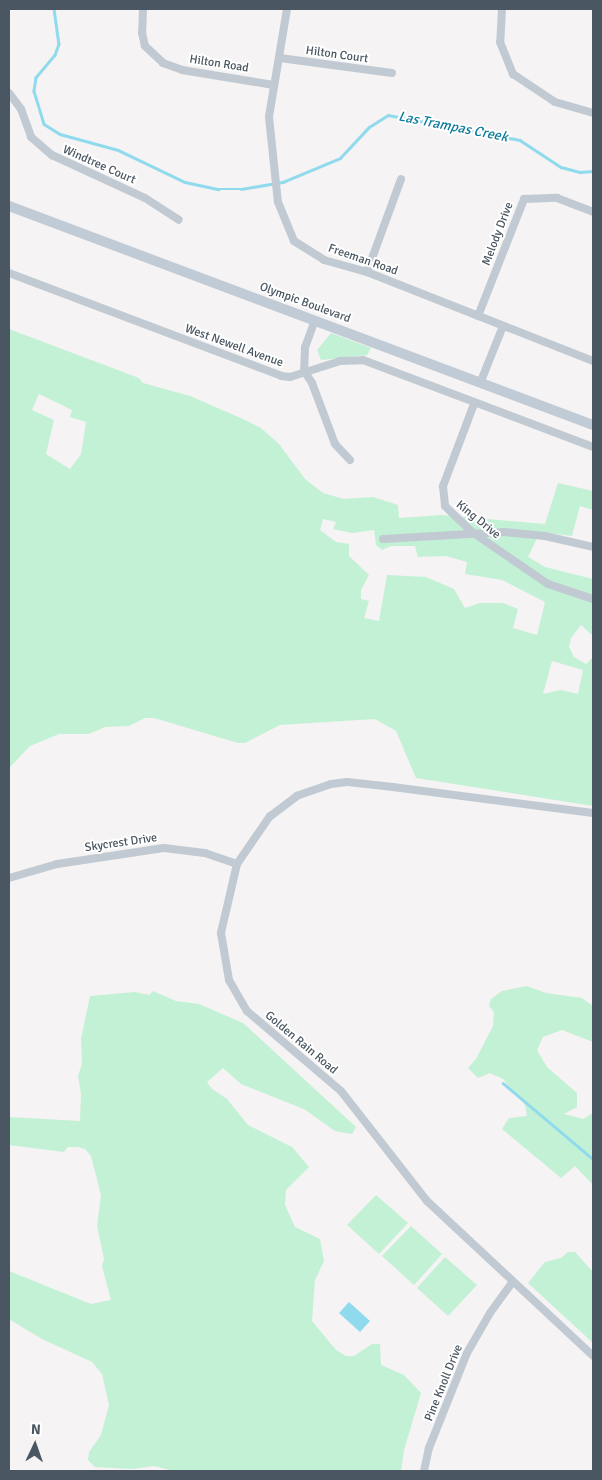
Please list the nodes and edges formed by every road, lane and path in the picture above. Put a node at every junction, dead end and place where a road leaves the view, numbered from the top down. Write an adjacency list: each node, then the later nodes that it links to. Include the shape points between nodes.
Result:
1 (143, 9): 6 (street, Hilton Road, via 145,46 163,63 182,70)
2 (287, 9): 4 (street, Freeman Road)
3 (502, 9): 8 (street, via 500,42 513,74 555,102)
4 (280, 58): 5 (street, Hilton Court); 6 (street, Freeman Road)
5 (392, 73)
6 (274, 85): 13 (street, Freeman Road, via 270,117 272,166 278,202 294,241 324,260)
7 (9, 93): 12 (street, Windtree Court, via 21,109 31,137 52,155 145,198)
8 (593, 113)
9 (401, 180): 13 (street)
10 (9, 206): 16 (main road, Olympic Boulevard)
11 (593, 212): 15 (street, Melody Drive, via 557,198 524,199)
12 (179, 220)
13 (367, 272): 15 (street, Freeman Road)
14 (9, 273): 19 (street, West Newell Avenue, via 281,376 290,378)
15 (478, 316): 17 (street, Freeman Road)
16 (315, 320): 19 (street, via 305,347); 20 (main road, Olympic Boulevard)
17 (503, 326): 18 (street, Freeman Road); 20 (street)
18 (593, 361)
19 (304, 371): 21 (street, West Newell Avenue, via 340,361 363,360); 24 (street, via 312,383 335,444)
20 (480, 381): 22 (main road, Olympic Boulevard)
21 (474, 404): 23 (street, West Newell Avenue); 25 (street, King Drive, via 442,494 451,515)
22 (593, 425)
23 (593, 447)
24 (350, 460)
25 (472, 532): 26 (street); 27 (street, via 545,536); 28 (street, King Drive, via 548,584)
26 (382, 539)
27 (593, 547)
28 (593, 599)
29 (593, 813): 30 (street, Golden Rain Road, via 377,785 331,784 297,796 270,816)
30 (237, 864): 31 (street, Skycrest Drive, via 205,853 164,848 57,864); 32 (street, Golden Rain Road, via 221,933 224,960 237,996 261,1026 341,1091 427,1201)
31 (9, 878)
32 (512, 1283): 33 (street, Golden Rain Road); 34 (street, Pine Knoll Drive, via 467,1352)
33 (593, 1356)
34 (424, 1471)

